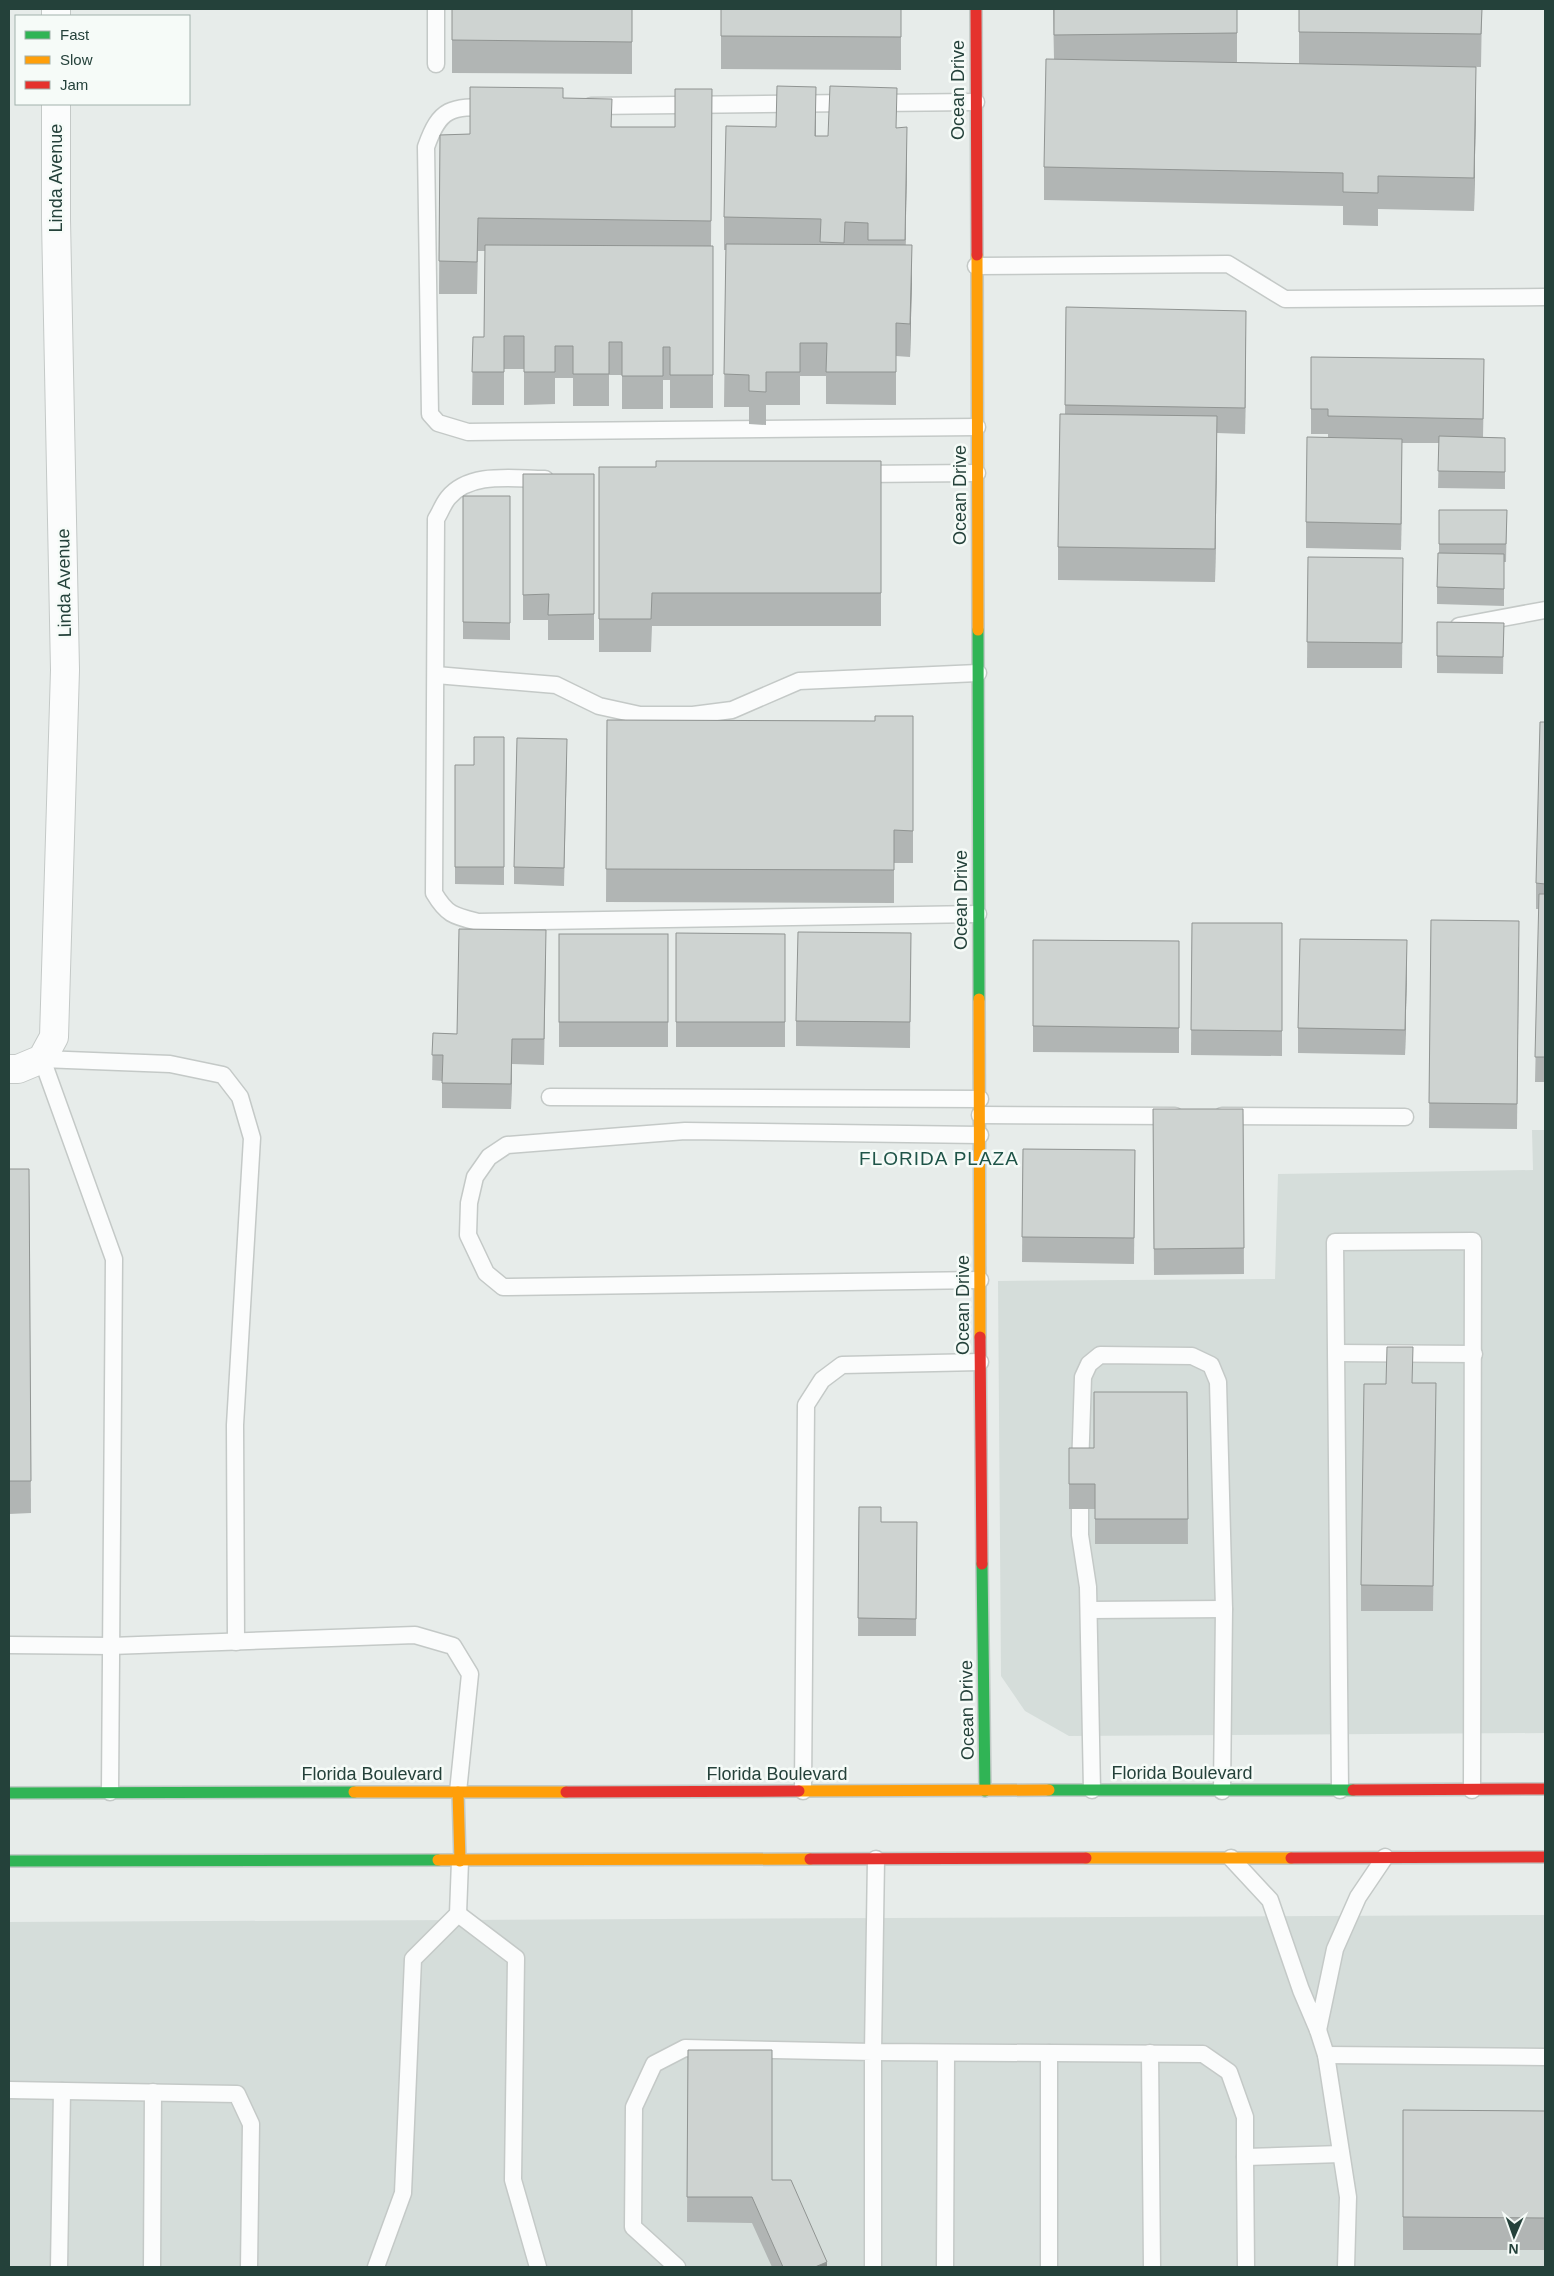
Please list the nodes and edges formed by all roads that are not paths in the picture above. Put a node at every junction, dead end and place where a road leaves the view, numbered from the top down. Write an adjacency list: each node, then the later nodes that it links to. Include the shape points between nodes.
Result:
1 (436, 9): 3 (lane)
2 (976, 9): 4 (main road, Ocean Drive)
3 (436, 64)
4 (976, 102): 6 (lane); 8 (main road, Ocean Drive)
5 (56, 105): 19 (street, Linda Avenue, via 65,670 54,1037)
6 (570, 106)
7 (511, 107): 10 (lane, via 461,107 445,113 433,128 426,147 430,414 438,423 468,432)
8 (976, 266): 9 (lane, via 1228,264 1285,298); 10 (main road, Ocean Drive)
9 (1545, 297)
10 (977, 428): 11 (main road, Ocean Drive)
11 (977, 473): 12 (lane); 16 (main road, Ocean Drive)
12 (847, 474)
13 (558, 479): 17 (lane, via 478,480 464,485 448,498 436,519)
14 (1545, 610): 15 (lane)
15 (1452, 628)
16 (978, 673): 17 (lane, via 799,681 732,710 693,715 640,715 599,706 556,685); 18 (main road, Ocean Drive)
17 (436, 675): 18 (lane, via 434,893 443,908 458,917 478,922)
18 (978, 914): 22 (main road, Ocean Drive)
19 (42, 1059): 20 (street, via 18,1069); 35 (lane, via 170,1064 224,1075 240,1097 252,1138 235,1425); 37 (lane, via 114,1258)
20 (9, 1069)
21 (550, 1097): 22 (lane)
22 (980, 1107): 23 (lane); 26 (main road, Ocean Drive)
23 (1187, 1116)
24 (1207, 1116): 25 (lane)
25 (1405, 1117)
26 (980, 1135): 27 (main road, Ocean Drive); 27 (lane, via 685,1131 507,1145 489,1157 475,1177 469,1203 468,1235 486,1273 503,1287)
27 (980, 1280): 30 (main road, Ocean Drive)
28 (1337, 1353): 29 (lane); 29 (lane, via 1335,1242 1473,1241); 40 (lane)
29 (1474, 1354): 41 (lane)
30 (980, 1362): 42 (lane, via 842,1365 822,1380 806,1405); 43 (main road, Ocean Drive)
31 (1080, 1473): 33 (lane, via 1083,1377 1089,1364 1100,1355 1192,1356 1211,1365 1218,1382)
32 (1080, 1509): 34 (lane)
33 (1224, 1609): 34 (lane); 44 (lane)
34 (1089, 1610): 39 (lane)
35 (236, 1642): 37 (lane); 46 (lane, via 415,1636 453,1646 470,1674)
36 (9, 1645): 37 (lane)
37 (110, 1646): 45 (lane)
38 (1545, 1789): 41 (main road, Florida Boulevard)
39 (1092, 1790): 43 (main road, Florida Boulevard); 44 (main road, Florida Boulevard)
40 (1340, 1790): 41 (main road, Florida Boulevard); 44 (main road, Florida Boulevard)
41 (1472, 1790)
42 (803, 1791): 43 (main road, Florida Boulevard); 46 (main road, Florida Boulevard)
43 (985, 1791)
44 (1222, 1791)
45 (110, 1792): 46 (main road, Florida Boulevard); 47 (main road, Florida Boulevard)
46 (458, 1792): 53 (main road)
47 (9, 1793)
48 (1385, 1857): 49 (main road); 50 (main road); 55 (lane, via 1358,1897 1335,1949)
49 (1545, 1857)
50 (1231, 1858): 51 (main road); 55 (lane, via 1270,1900)
51 (876, 1859): 53 (main road); 56 (lane)
52 (9, 1861): 53 (main road)
53 (460, 1861): 54 (lane)
54 (458, 1914): 71 (lane, via 413,1959 403,2193); 72 (lane, via 516,1958 513,2180)
55 (1318, 2030): 60 (lane)
56 (873, 2052): 57 (lane); 67 (lane, via 685,2048 654,2064 634,2107 633,2227); 73 (lane)
57 (946, 2053): 58 (lane); 74 (lane)
58 (1049, 2053): 59 (lane); 75 (lane)
59 (1150, 2053): 66 (lane, via 1203,2054 1228,2072 1245,2117); 76 (lane)
60 (1326, 2055): 61 (lane); 65 (lane)
61 (1545, 2057)
62 (9, 2090): 63 (lane)
63 (62, 2091): 64 (lane); 68 (lane)
64 (153, 2092): 69 (lane); 70 (lane, via 237,2094 251,2124)
65 (1341, 2154): 66 (lane); 78 (lane, via 1348,2197)
66 (1245, 2157): 77 (lane)
67 (670, 2264)
68 (59, 2267)
69 (152, 2267)
70 (250, 2267)
71 (376, 2267)
72 (538, 2267)
73 (873, 2267)
74 (945, 2267)
75 (1049, 2267)
76 (1152, 2267)
77 (1246, 2267)
78 (1346, 2267)

